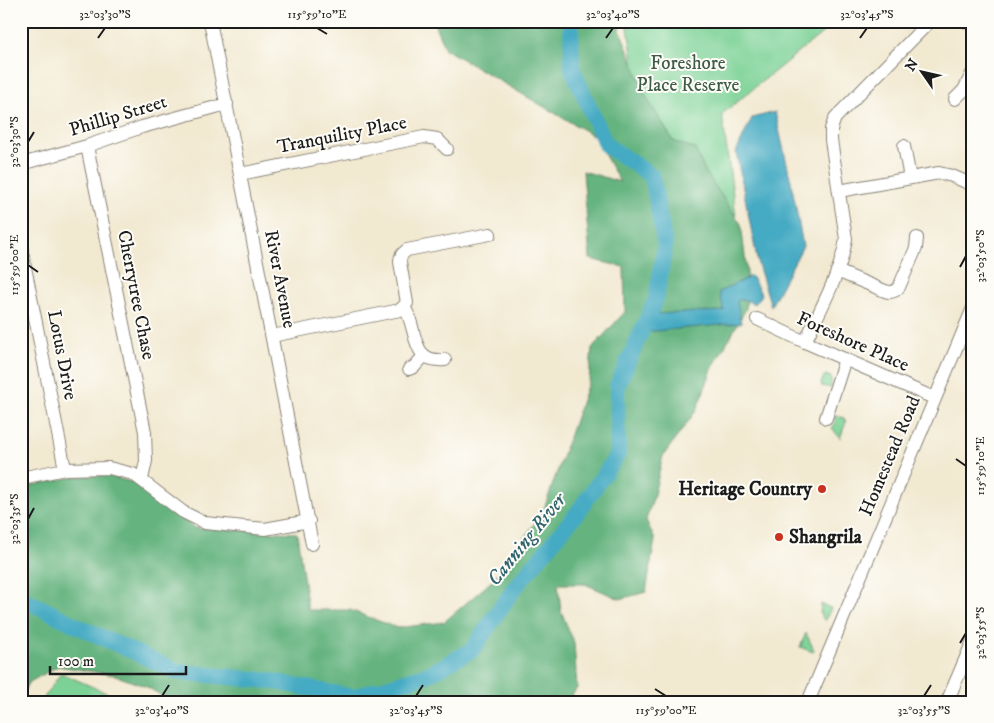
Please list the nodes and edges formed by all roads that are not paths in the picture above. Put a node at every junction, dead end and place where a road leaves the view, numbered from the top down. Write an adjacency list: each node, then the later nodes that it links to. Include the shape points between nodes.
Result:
1 (210, 21): 7 (street, River Avenue)
2 (930, 21): 15 (street, via 835,118 831,140)
3 (965, 21): 4 (street)
4 (973, 25)
5 (973, 72): 6 (street)
6 (955, 99)
7 (227, 104): 8 (street, Phillip Street); 12 (street, River Avenue)
8 (87, 146): 11 (street, Phillip Street); 32 (street, Cherrytree Chase, via 145,432 146,451)
9 (904, 146): 13 (street)
10 (447, 149): 12 (street, Tranquility Place, via 437,138 424,137)
11 (21, 164)
12 (240, 174): 23 (street, River Avenue)
13 (910, 178): 14 (street, via 939,173); 15 (street)
14 (973, 185)
15 (839, 191): 19 (street, via 846,239)
16 (490, 234): 20 (street, via 403,253 400,262 407,298)
17 (917, 238): 19 (street, via 916,248 896,290 890,293)
18 (21, 247): 31 (street, Lotus Drive)
19 (837, 271): 24 (street)
20 (404, 307): 23 (street); 25 (street, via 411,318 417,348)
21 (973, 308): 29 (street, Homestead Road)
22 (757, 319): 24 (street, Foreshore Place)
23 (272, 336): 34 (street, River Avenue)
24 (805, 342): 26 (street, Foreshore Place)
25 (424, 356): 27 (street); 28 (street)
26 (845, 359): 29 (street, Foreshore Place); 30 (street)
27 (444, 360)
28 (409, 369)
29 (934, 398): 37 (street, Homestead Road)
30 (826, 418)
31 (65, 470): 32 (street, via 109,468); 33 (street)
32 (137, 477): 34 (street, via 183,512 206,523 265,529)
33 (21, 478)
34 (309, 521): 35 (street, River Avenue)
35 (312, 544)
36 (973, 641): 38 (street)
37 (808, 702)
38 (947, 702)

